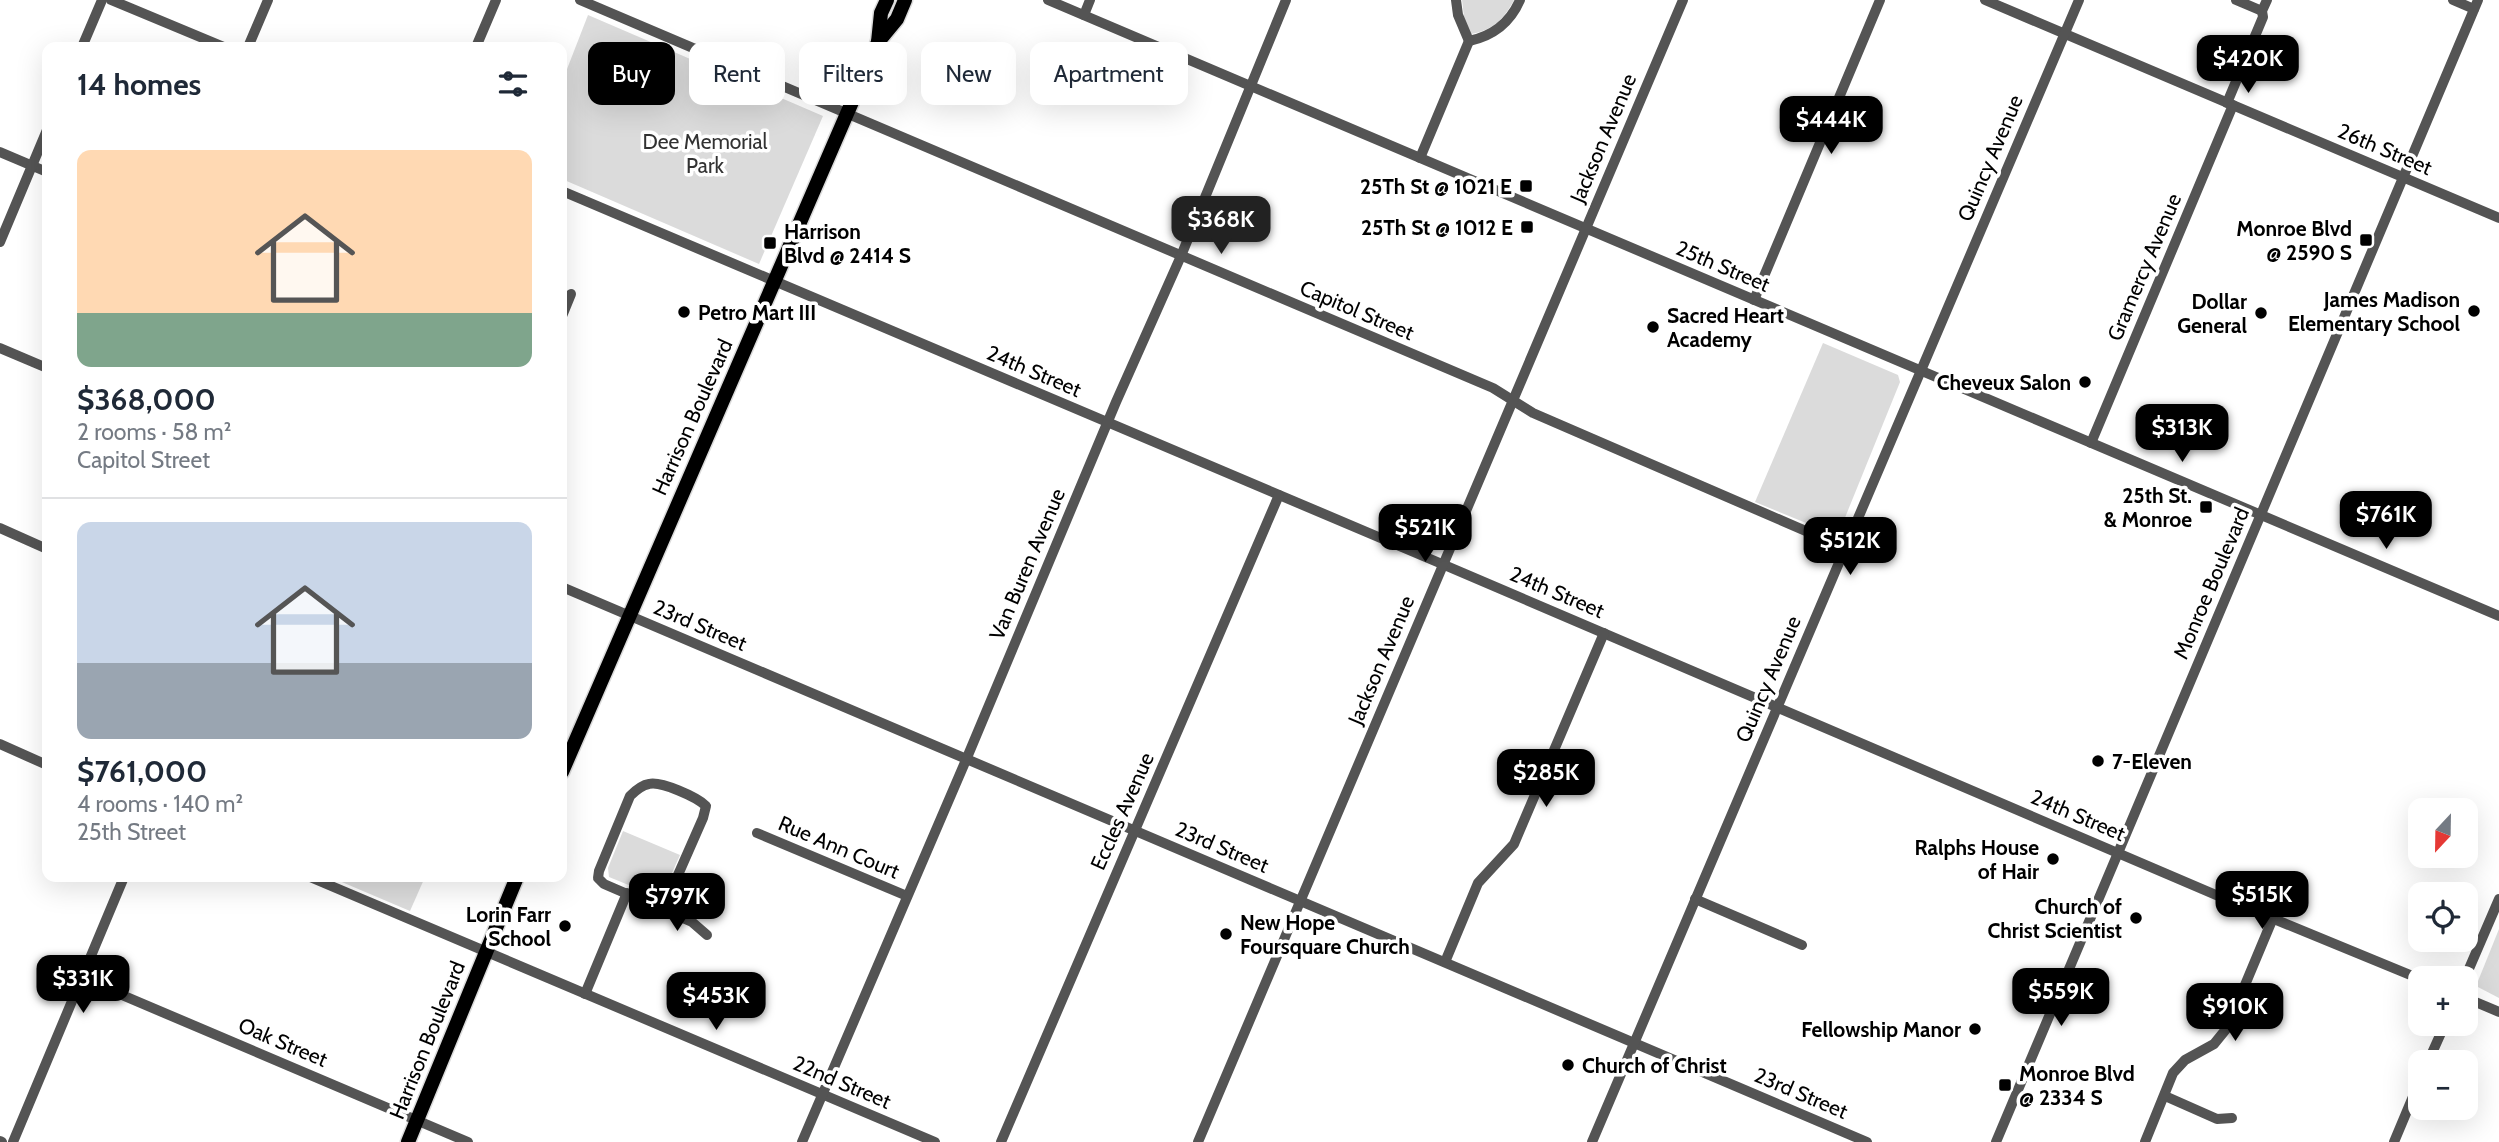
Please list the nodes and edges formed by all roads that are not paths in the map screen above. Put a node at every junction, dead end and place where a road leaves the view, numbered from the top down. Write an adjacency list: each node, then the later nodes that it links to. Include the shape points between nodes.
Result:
1 (102, 0): 25 (street)
2 (111, 0): 26 (street)
3 (268, 0): 27 (street)
4 (496, 0): 28 (street)
5 (580, 0): 33 (street, Capitol Street)
6 (887, 0): 29 (main road, Harrison Boulevard)
7 (896, 0): 29 (main road)
8 (905, 0): 29 (main road, Harrison Boulevard, via 897,19)
9 (1048, 0): 22 (street, 25th Street)
10 (1090, 0): 22 (street)
11 (1286, 0): 30 (street, Van Buren Avenue)
12 (1456, 0): 24 (street)
13 (1520, 0): 24 (street, via 1492,34)
14 (1683, 0): 42 (street, Jackson Avenue)
15 (1880, 0): 47 (street)
16 (1985, 0): 23 (street, 26th Street)
17 (2079, 0): 23 (street, Quincy Avenue)
18 (2236, 0): 21 (street)
19 (2453, 0): 20 (street)
20 (2476, 5): 39 (street, Monroe Boulevard)
21 (2265, 6): 31 (street, Gramercy Avenue)
22 (1084, 15): 30 (street, 25th Street)
23 (2065, 34): 31 (street, 26th Street); 51 (street, Quincy Avenue)
24 (1469, 41): 36 (street)
25 (84, 42)
26 (212, 42)
27 (250, 42)
28 (478, 42)
29 (878, 42)
30 (1250, 86): 36 (street, 25th Street); 44 (street, Van Buren Avenue)
31 (2230, 104): 39 (street, 26th Street); 54 (street, Gramercy Avenue)
32 (851, 105): 33 (main road, Harrison Boulevard)
33 (847, 114): 44 (street, Capitol Street); 45 (main road, Harrison Boulevard)
34 (42, 142): 37 (street)
35 (0, 152): 37 (street)
36 (1420, 158): 42 (street, 25th Street)
37 (32, 166): 38 (street); 43 (street)
38 (42, 170)
39 (2404, 178): 41 (street, 26th Street); 56 (street, Monroe Boulevard)
40 (567, 193): 45 (street, 24th Street)
41 (2499, 218)
42 (1585, 228): 47 (street, 25th Street); 52 (street, Jackson Avenue)
43 (0, 242)
44 (1181, 256): 52 (street, Capitol Street, via 1493,388); 53 (street, Van Buren Avenue)
45 (774, 282): 53 (street, 24th Street); 62 (main road, Harrison Boulevard)
46 (571, 294): 48 (street)
47 (1754, 300): 51 (street, 25th Street)
48 (567, 304)
49 (0, 348): 50 (street)
50 (42, 366)
51 (1920, 370): 54 (street, 25th Street); 59 (street, Quincy Avenue)
52 (1511, 401): 59 (street, Capitol Street); 60 (street, Jackson Avenue)
53 (1107, 422): 55 (street, 24th Street); 68 (street, Van Buren Avenue)
54 (2091, 443): 56 (street, 25th Street)
55 (1279, 495): 60 (street, 24th Street); 70 (street, Eccles Avenue)
56 (2261, 514): 63 (street, 25th Street); 72 (street, Monroe Boulevard)
57 (0, 528): 58 (street)
58 (42, 547)
59 (1845, 548): 65 (street, Quincy Avenue)
60 (1442, 564): 64 (street, 24th Street); 80 (street, Jackson Avenue)
61 (567, 589): 62 (street, 23rd Street)
62 (628, 615): 67 (main road, Harrison Boulevard); 68 (street, 23rd Street)
63 (2499, 616)
64 (1604, 633): 65 (street, 24th Street); 86 (street, via 1514,844 1478,883)
65 (1777, 708): 72 (street, 24th Street); 79 (street, Quincy Avenue)
66 (0, 744): 69 (street)
67 (567, 760)
68 (966, 760): 70 (street, 23rd Street); 77 (street, Van Buren Avenue)
69 (42, 763)
70 (1134, 830): 80 (street, 23rd Street); 104 (street, Eccles Avenue)
71 (757, 833): 77 (street, Rue Ann Court)
72 (2117, 853): 82 (street, 24th Street); 108 (street, Monroe Boulevard)
73 (122, 882): 89 (street)
74 (322, 882): 85 (street, 22nd Street)
75 (515, 882): 85 (main road, Harrison Boulevard)
76 (627, 893): 81 (street); 81 (street, via 604,884 597,874 630,796 658,783 699,799 706,806 704,818); 90 (street)
77 (907, 896): 94 (street, Van Buren Avenue)
78 (2499, 899): 87 (street)
79 (1695, 900): 84 (street); 93 (street, Quincy Avenue)
80 (1301, 902): 86 (street, 23rd Street); 105 (street, Jackson Avenue)
81 (663, 909): 83 (street, via 692,922)
82 (2273, 918): 88 (street, 24th Street); 95 (street, via 2227,1028 2214,1044 2185,1060 2173,1073)
83 (707, 935)
84 (1802, 945)
85 (486, 952): 90 (street, 22nd Street); 98 (main road, Harrison Boulevard)
86 (1444, 962): 93 (street, 23rd Street)
87 (2470, 966)
88 (2408, 974)
89 (82, 978): 98 (street, Oak Street); 99 (street)
90 (585, 994): 94 (street, 22nd Street)
91 (2478, 1003): 92 (street)
92 (2499, 1012)
93 (1634, 1043): 106 (street, Quincy Avenue); 107 (street, 23rd Street)
94 (822, 1094): 102 (street, Van Buren Avenue); 103 (street, 22nd Street)
95 (2165, 1096): 97 (street, via 2217,1119); 109 (street)
96 (2408, 1108): 110 (street)
97 (2232, 1118)
98 (417, 1120): 100 (main road, Harrison Boulevard); 101 (street, Oak Street)
99 (13, 1142)
100 (408, 1142)
101 (468, 1142)
102 (802, 1142)
103 (934, 1142)
104 (1001, 1142)
105 (1198, 1142)
106 (1592, 1142)
107 (1867, 1142)
108 (1996, 1142)
109 (2145, 1142)
110 (2393, 1142)

